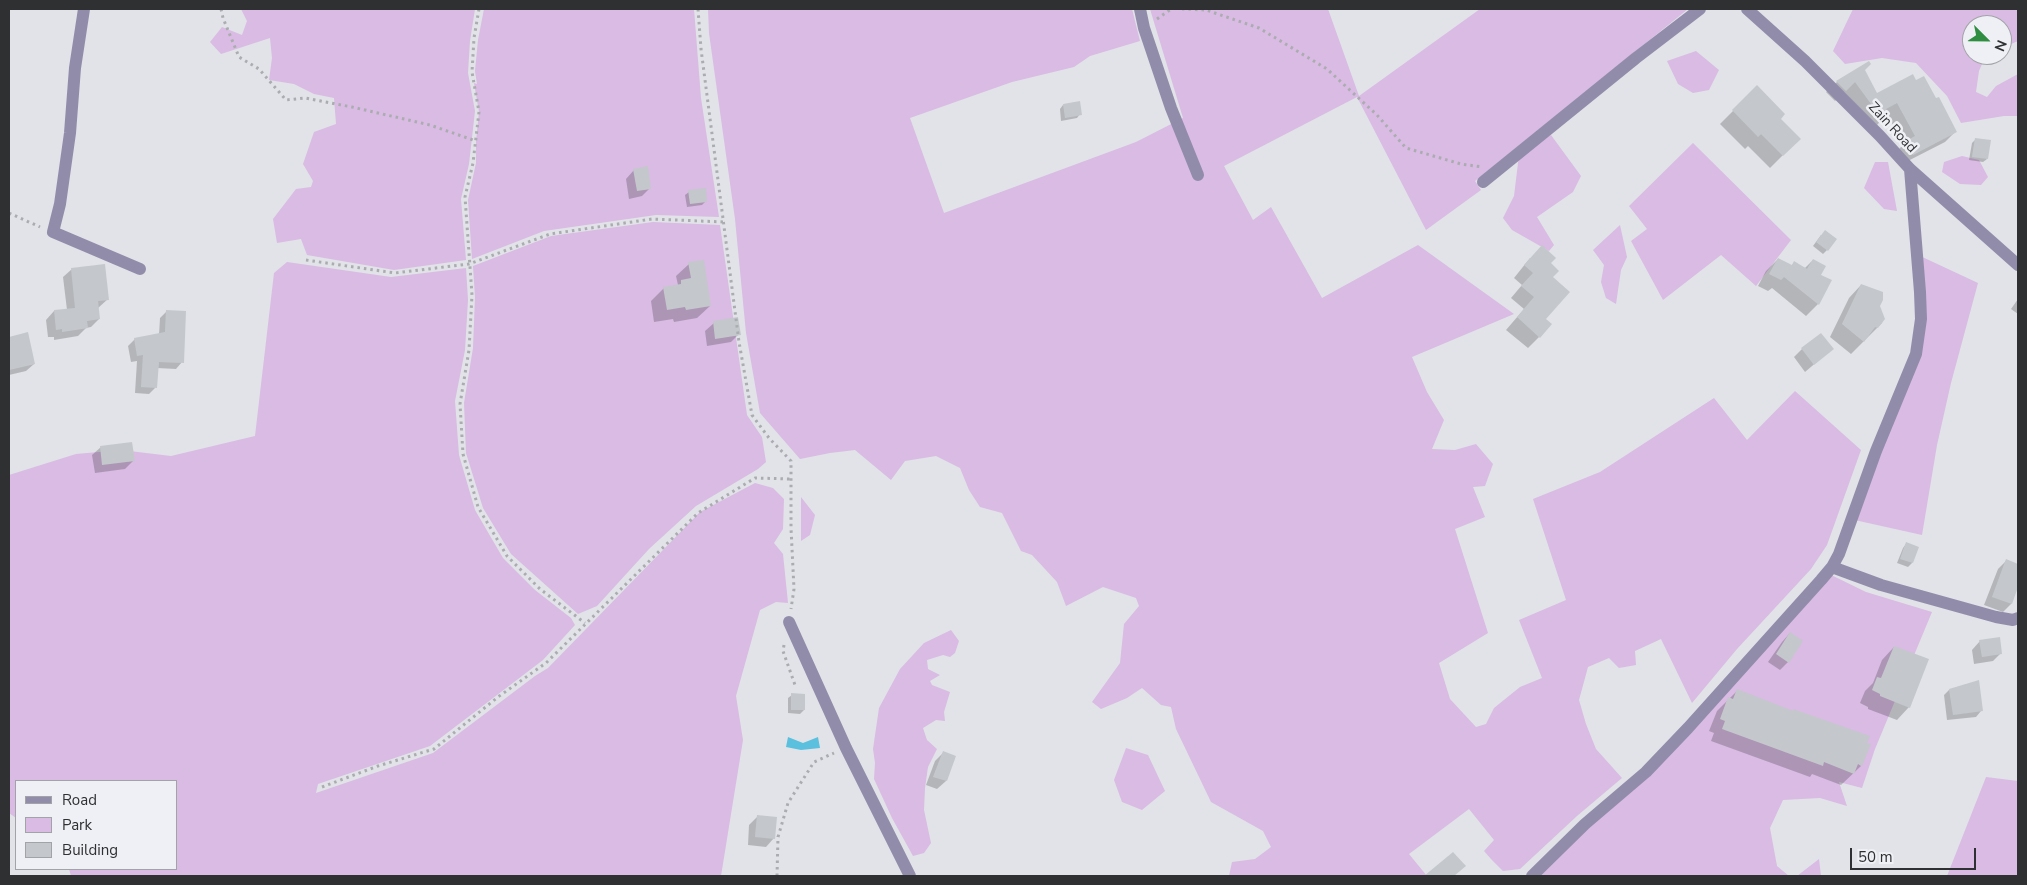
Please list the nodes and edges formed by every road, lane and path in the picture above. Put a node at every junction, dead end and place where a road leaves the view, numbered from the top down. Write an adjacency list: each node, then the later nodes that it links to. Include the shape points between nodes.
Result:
1 (84, 9): 16 (street, via 70,133)
2 (221, 9): 9 (path, via 239,57 259,69 286,100 305,98 352,107 430,125)
3 (479, 9): 9 (path, via 472,72 479,112)
4 (698, 9): 15 (path)
5 (1140, 9): 12 (street, via 1171,108)
6 (1182, 9): 11 (path, via 1206,10 1260,28 1327,69 1406,148 1461,164 1474,164)
7 (1700, 9): 11 (street)
8 (1747, 9): 10 (street, Zain Road, via 1806,61)
9 (476, 141): 18 (path, via 465,197)
10 (1910, 169): 19 (street, Zain Road); 22 (street, via 1921,319 1916,354)
11 (1495, 173): 13 (street)
12 (1198, 175)
13 (1483, 182)
14 (9, 213): 16 (path)
15 (724, 222): 18 (path, via 652,219 550,234); 21 (path, via 752,415 791,461)
16 (53, 232): 20 (street)
17 (306, 260): 18 (path, via 395,273)
18 (469, 264): 25 (path, via 472,295 469,350 460,404 463,454 478,507 507,556 540,589)
19 (2018, 265)
20 (140, 269)
21 (791, 479): 24 (path, via 794,589); 25 (path, via 755,478 698,513)
22 (1832, 567): 23 (street, via 1996,617); 30 (street, via 1646,772 1585,824)
23 (2018, 618)
24 (790, 622): 26 (street)
25 (584, 623): 27 (path, via 546,663 434,749)
26 (846, 748): 28 (path, via 814,762 788,803 778,837); 29 (street)
27 (322, 787)
28 (777, 876)
29 (910, 876)
30 (1532, 876)

